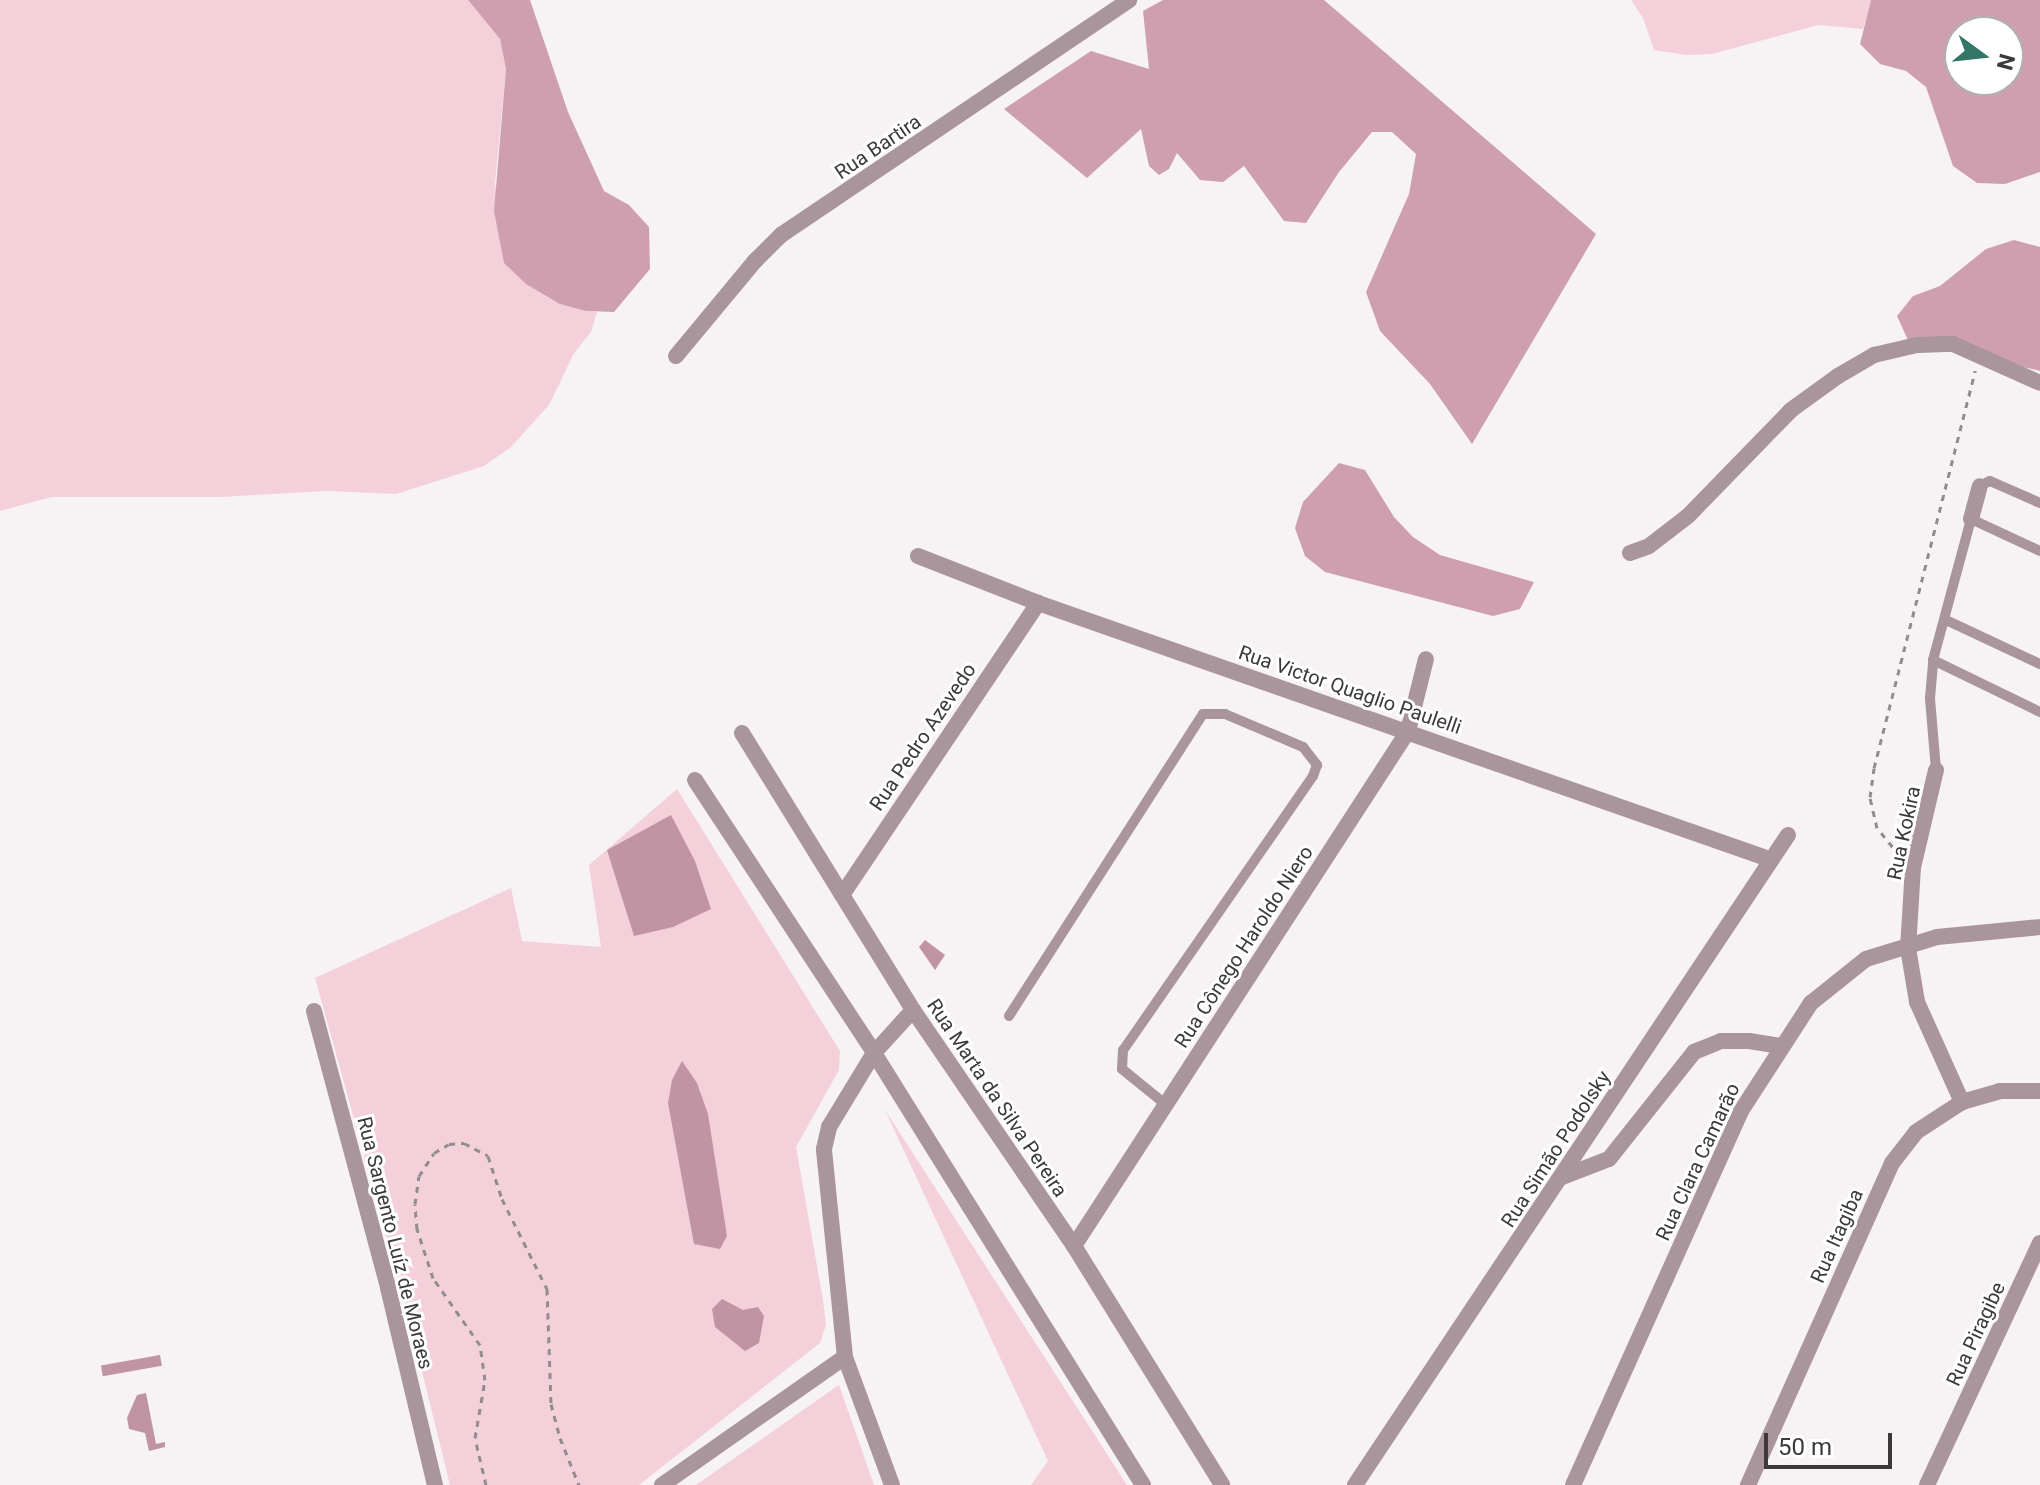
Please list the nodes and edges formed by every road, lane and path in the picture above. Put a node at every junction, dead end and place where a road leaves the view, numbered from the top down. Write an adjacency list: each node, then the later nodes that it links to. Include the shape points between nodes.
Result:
1 (1129, 0): 3 (street, Rua Bartira, via 781,235)
2 (1980, 355): 4 (street); 9 (street, via 1953,344 1874,355 1791,410 1688,516 1649,546); 23 (path, via 1870,797 1877,828 1890,848)
3 (676, 356)
4 (2040, 383)
5 (1980, 486): 6 (lane, Rua Kokira, via 1990,481); 7 (street, Rua Kokira)
6 (2040, 503)
7 (1971, 519): 8 (lane); 12 (lane, Rua Kokira)
8 (2040, 551)
9 (1630, 553)
10 (918, 556): 11 (street, Rua Victor Quaglio Paulelli)
11 (1038, 603): 17 (street, Rua Victor Quaglio Paulelli); 24 (street, Rua Pedro Azevedo)
12 (1946, 620): 14 (lane, Rua Kokira); 15 (lane)
13 (1426, 659): 17 (street, Rua Cônego Haroldo Niero)
14 (1933, 660): 16 (lane); 19 (lane, Rua Kokira, via 1930,698)
15 (2040, 664)
16 (2040, 712)
17 (1408, 731): 22 (street, Rua Victor Quaglio Paulelli); 34 (street, Rua Cônego Haroldo Niero)
18 (742, 733): 24 (street, Rua Marta da Silva Pereira)
19 (1936, 770): 23 (street, Rua Kokira)
20 (695, 780): 31 (street)
21 (1788, 835): 22 (street, Rua Simão Podolsky)
22 (1769, 859): 35 (street, Rua Simão Podolsky)
23 (1913, 867): 26 (street, Rua Kokira)
24 (842, 895): 27 (street, Rua Marta da Silva Pereira)
25 (2040, 927): 26 (street, Rua Clara Camarão, via 1967,932)
26 (1908, 948): 30 (street, Rua Clara Camarão, via 1866,959 1811,1003); 33 (street, Rua Kokira, via 1917,1002)
27 (913, 1010): 31 (street); 37 (street, Rua Marta da Silva Pereira)
28 (314, 1011): 39 (street, Rua Sargento Luíz de Moraes)
29 (1009, 1016): 34 (lane, via 1203,714 1225,714 1303,747 1317,765 1313,776 1123,1050 1122,1069)
30 (1780, 1046): 35 (street, via 1721,1041 1694,1052 1609,1159); 47 (street, Rua Clara Camarão, via 1741,1111)
31 (874, 1053): 38 (street, via 829,1127 824,1149); 44 (street)
32 (2040, 1091): 33 (street, Rua Itagiba, via 2000,1091)
33 (1962, 1102): 48 (street, Rua Itagiba, via 1916,1132 1892,1163)
34 (1165, 1104): 37 (street, Rua Cônego Haroldo Niero)
35 (1562, 1177): 46 (street, Rua Simão Podolsky)
36 (2040, 1243): 49 (street, Rua Piragibe)
37 (1074, 1246): 45 (street, Rua Marta da Silva Pereira)
38 (845, 1357): 42 (street); 43 (street)
39 (435, 1485)
40 (486, 1485): 41 (path, via 475,1438 485,1380 480,1345 433,1278 417,1229 419,1176 434,1153 449,1144 464,1143 488,1156 502,1199 547,1289 553,1415)
41 (579, 1485)
42 (662, 1485)
43 (892, 1485)
44 (1143, 1485)
45 (1222, 1485)
46 (1355, 1485)
47 (1573, 1485)
48 (1748, 1485)
49 (1927, 1485)

